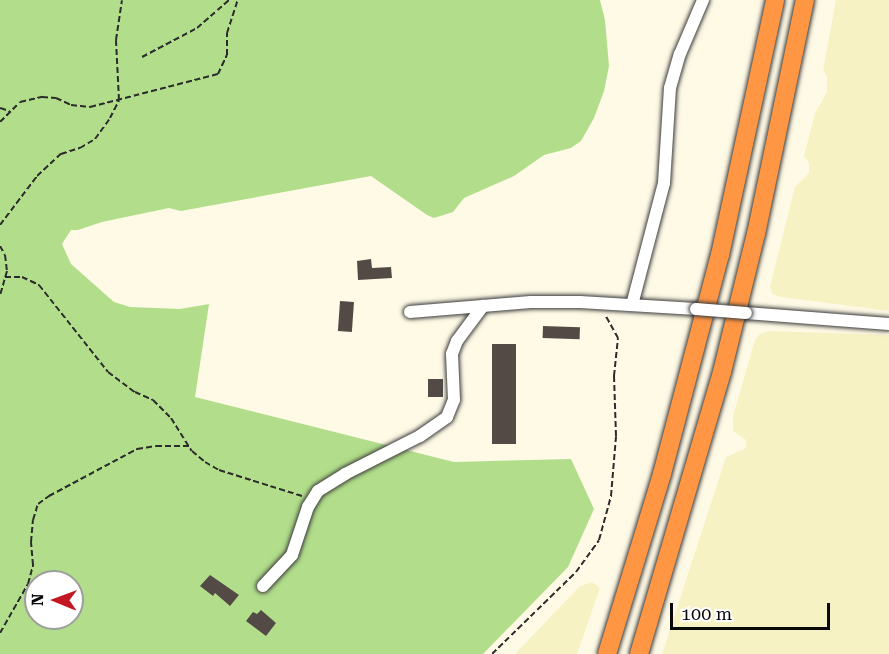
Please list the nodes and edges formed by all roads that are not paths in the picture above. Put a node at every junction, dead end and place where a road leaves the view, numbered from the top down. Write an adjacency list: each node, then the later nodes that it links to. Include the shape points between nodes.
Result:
1 (703, 0): 4 (street, via 670,88 664,183)
2 (775, 0): 9 (highway, via 711,290 666,462)
3 (805, 0): 10 (highway, via 756,234 722,372)
4 (632, 305): 5 (street, via 531,302); 7 (street, bridge)
5 (483, 306): 6 (street); 8 (street, via 452,354 454,400 447,417 420,436 329,482 312,499 292,555)
6 (410, 312)
7 (889, 324)
8 (263, 586)
9 (608, 654)
10 (639, 654)

